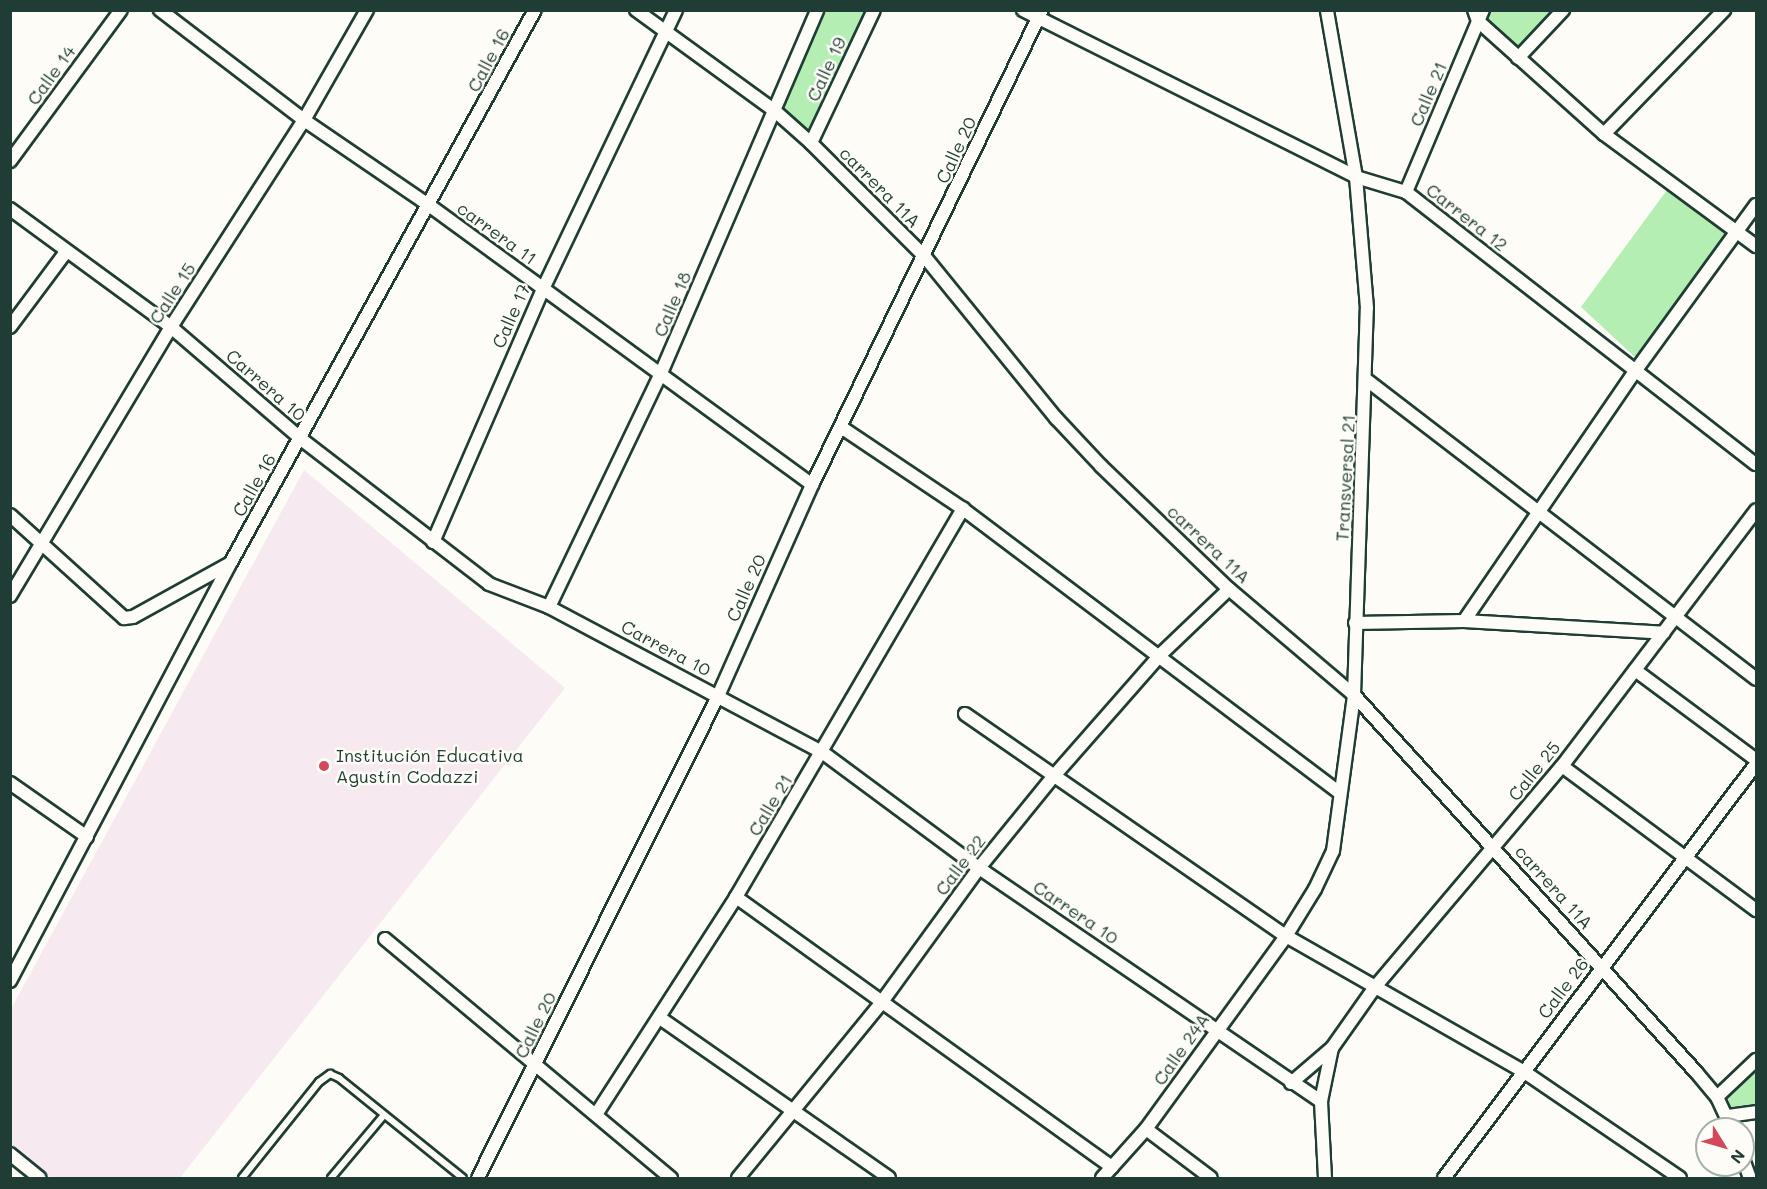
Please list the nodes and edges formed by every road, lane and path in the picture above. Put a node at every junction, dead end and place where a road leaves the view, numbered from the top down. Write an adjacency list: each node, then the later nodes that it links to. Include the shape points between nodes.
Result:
1 (121, 10): 21 (street, Calle 14)
2 (160, 10): 18 (street, carrera 11)
3 (368, 10): 18 (street, Calle 15)
4 (535, 10): 25 (street, Calle 16)
5 (636, 10): 15 (street, carrera 11A)
6 (676, 10): 15 (street, Calle 17)
7 (817, 10): 17 (street, Calle 18)
8 (874, 10): 20 (street, Calle 19)
9 (1023, 10): 13 (street, Carrera 12)
10 (1327, 10): 22 (street, Transversal 21)
11 (1563, 10): 16 (street)
12 (1724, 10): 19 (street)
13 (1040, 14): 22 (street, Carrera 12); 30 (street, Calle 20)
14 (1479, 14): 16 (street); 23 (street, Calle 21)
15 (667, 30): 17 (street, carrera 11A); 31 (street, Calle 17)
16 (1518, 58): 19 (street)
17 (775, 111): 20 (street, carrera 11A); 35 (street, Calle 18)
18 (304, 120): 25 (street, carrera 11); 33 (street, Calle 15)
19 (1604, 134): 27 (street)
20 (811, 143): 30 (street, carrera 11A)
21 (10, 161)
22 (1356, 177): 23 (street, Carrera 12); 36 (street, Transversal 21, via 1366,287)
23 (1406, 192): 34 (street, Carrera 12)
24 (1756, 205): 27 (street)
25 (430, 206): 31 (street, carrera 11); 38 (street, Calle 16)
26 (10, 209): 29 (street, Carrera 10)
27 (1736, 231): 28 (street); 34 (street)
28 (1756, 246)
29 (66, 252): 32 (street); 33 (street, Carrera 10)
30 (925, 257): 37 (street, Calle 20); 48 (street, carrera 11A, via 1064,426)
31 (543, 289): 35 (street, carrera 11); 46 (street, Calle 17)
32 (10, 327)
33 (171, 327): 38 (street, Carrera 10); 45 (street, Calle 15)
34 (1636, 370): 39 (street, Carrera 12); 43 (street)
35 (662, 373): 40 (street, carrera 11); 50 (street, Calle 18)
36 (1368, 381): 43 (street); 53 (street, Transversal 21)
37 (841, 427): 40 (street, Calle 20); 41 (street)
38 (301, 439): 46 (street, Carrera 10); 47 (street, Calle 16)
39 (1756, 464)
40 (812, 485): 59 (street, Calle 20)
41 (963, 509): 55 (street); 61 (street, Calle 21)
42 (1756, 510): 51 (street, Calle 25)
43 (1537, 514): 51 (street); 52 (street)
44 (10, 515): 45 (street)
45 (43, 540): 47 (street, via 124,618); 49 (street, Calle 15)
46 (433, 542): 50 (street, Carrera 10, via 489,584)
47 (230, 564): 67 (street, Calle 16)
48 (1228, 589): 55 (street, Calle 22); 58 (street, carrera 11A)
49 (10, 596)
50 (549, 608): 59 (street, Carrera 10)
51 (1676, 618): 54 (street, Calle 25); 57 (street)
52 (1464, 621): 53 (street); 54 (street)
53 (1355, 623): 58 (street, Transversal 21)
54 (1664, 633): 56 (street, Calle 25)
55 (1160, 655): 64 (street, Calle 22); 66 (street)
56 (1635, 670): 62 (street); 63 (street, Calle 25)
57 (1756, 679)
58 (1354, 695): 66 (street, Transversal 21); 68 (street, carrera 11A)
59 (718, 696): 61 (street, Carrera 10); 83 (street, Calle 20)
60 (965, 714): 64 (street)
61 (822, 752): 70 (street, Carrera 10); 71 (street, Calle 21)
62 (1756, 762): 69 (street, Calle 26)
63 (1562, 766): 68 (street, Calle 25); 69 (street)
64 (1053, 777): 70 (street, Calle 22); 73 (street)
65 (10, 783): 67 (street)
66 (1340, 793): 73 (street, Transversal 21, via 1333,851)
67 (87, 837): 76 (street, Calle 16)
68 (1494, 849): 75 (street, carrera 11A); 77 (street, Calle 25)
69 (1687, 857): 72 (street); 75 (street, Calle 26)
70 (979, 868): 78 (street, Calle 22); 80 (street, Carrera 10)
71 (736, 897): 78 (street); 79 (street, Calle 21)
72 (1756, 910)
73 (1286, 936): 77 (street); 80 (street, Calle 24A)
74 (385, 939): 83 (street)
75 (1602, 967): 84 (street, Calle 26); 86 (street, carrera 11A)
76 (10, 981)
77 (1375, 987): 81 (street, Calle 25); 84 (street)
78 (881, 1003): 88 (street, Calle 22); 95 (street)
79 (660, 1018): 88 (street); 90 (street, Calle 21)
80 (1217, 1028): 85 (street, Carrera 10); 93 (street, Calle 24A)
81 (1332, 1048): 85 (street, Calle 25); 87 (street, Calle 25)
82 (1756, 1060): 86 (street)
83 (536, 1063): 90 (street); 100 (street, Calle 20)
84 (1523, 1071): 107 (street, Calle 26); 108 (street)
85 (1292, 1083): 87 (street, Carrera 10)
86 (1716, 1097): 92 (street, carrera 11A)
87 (1321, 1101): 106 (street, Calle 25)
88 (794, 1110): 102 (street, Calle 22); 103 (street)
89 (1756, 1112): 92 (street)
90 (597, 1113): 101 (street)
91 (384, 1115): 97 (lane, via 330,1074 319,1082); 98 (lane); 99 (lane)
92 (1728, 1116)
93 (1146, 1129): 95 (street, Calle 24A); 105 (street)
94 (10, 1154): 96 (street)
95 (1112, 1167): 104 (street, Calle 24A)
96 (40, 1179)
97 (242, 1179)
98 (331, 1179)
99 (463, 1179)
100 (478, 1179)
101 (671, 1179)
102 (738, 1179)
103 (889, 1179)
104 (1102, 1179)
105 (1211, 1179)
106 (1325, 1179)
107 (1444, 1179)
108 (1680, 1179)

